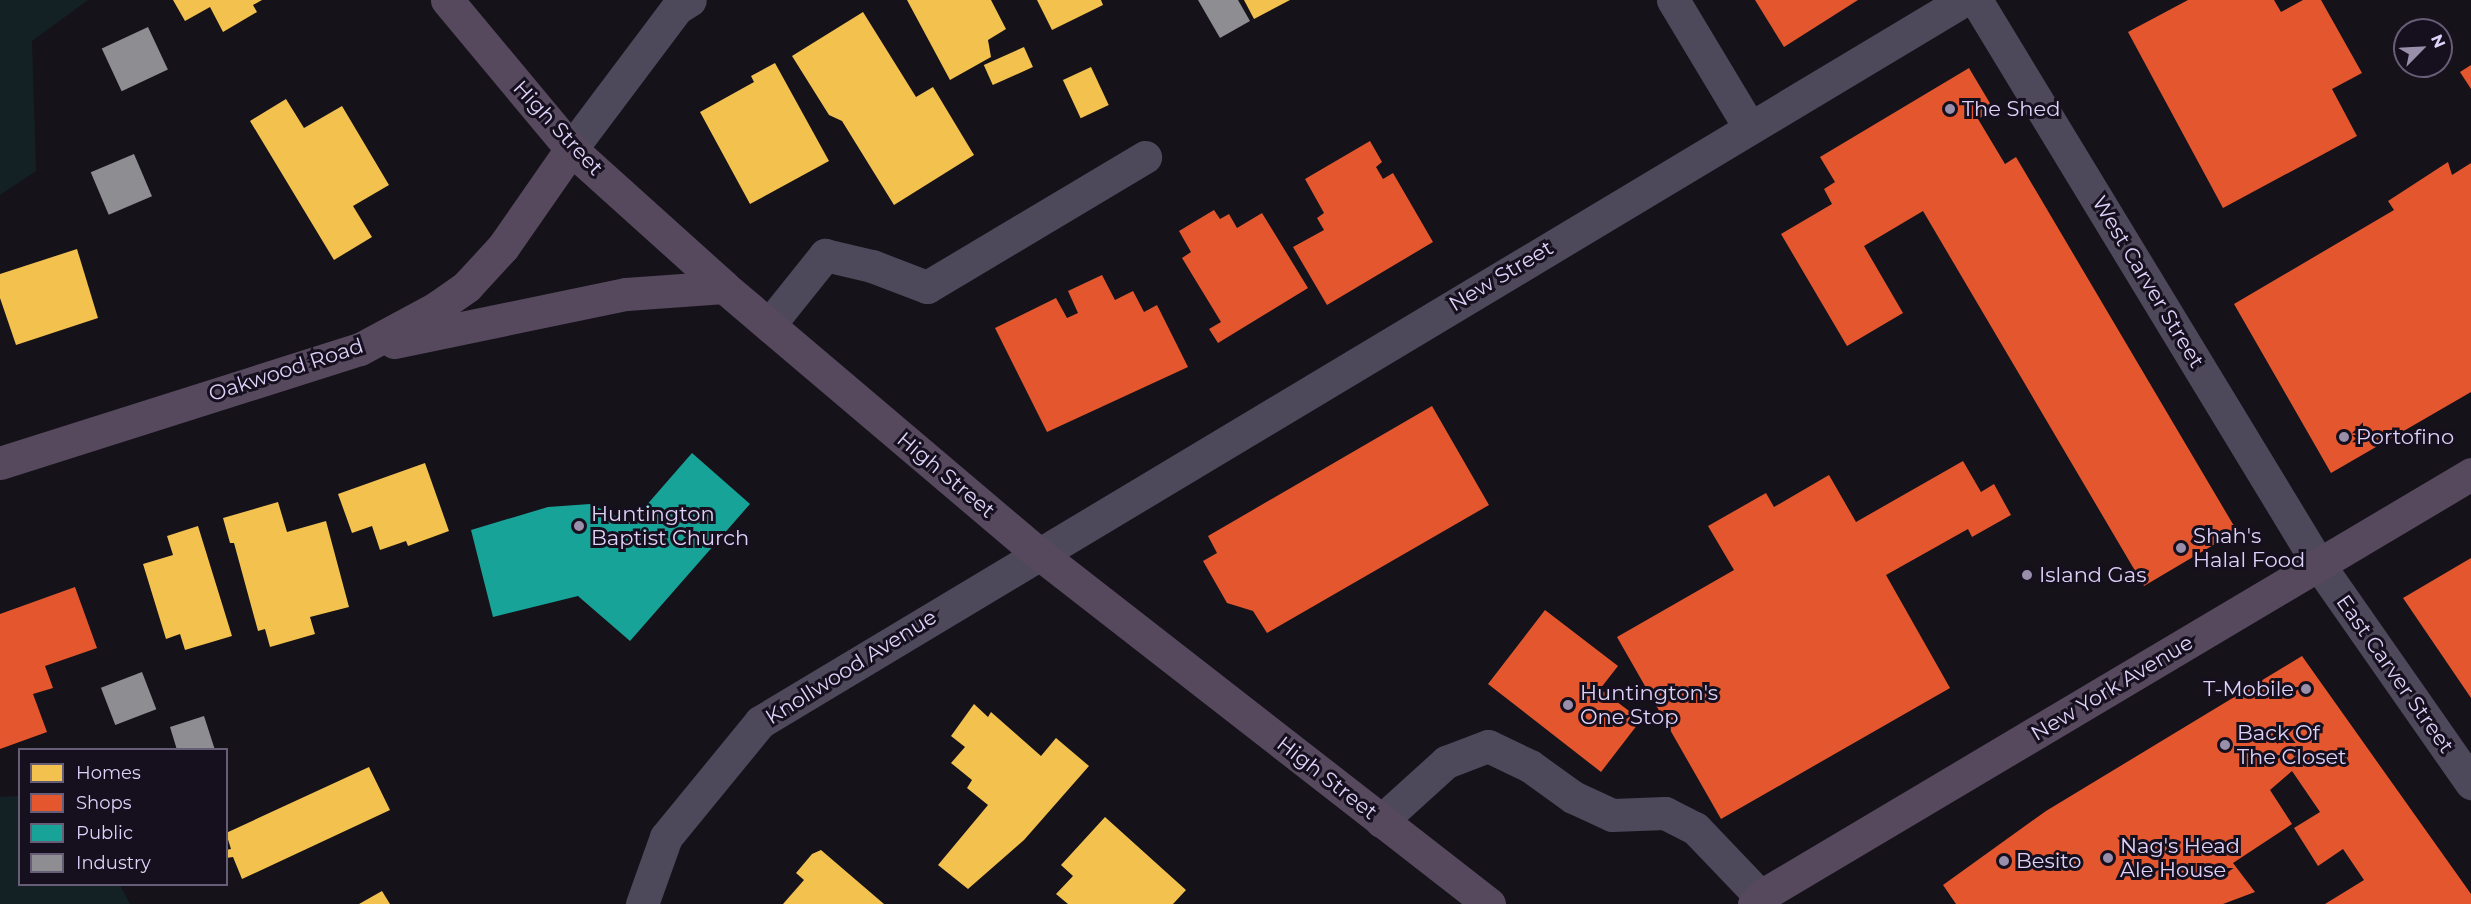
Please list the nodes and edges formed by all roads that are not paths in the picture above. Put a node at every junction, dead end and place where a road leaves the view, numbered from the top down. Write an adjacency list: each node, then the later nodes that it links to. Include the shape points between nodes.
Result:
1 (447, 0): 7 (main road, High Street)
2 (690, 0): 7 (street, via 677,8)
3 (1673, 0): 6 (street)
4 (1964, 0): 6 (street, New Street)
5 (1976, 0): 15 (street, West Carver Street)
6 (1750, 128): 14 (street, New Street)
7 (571, 149): 9 (main road, High Street); 11 (main road, Oakwood Road, via 503,247 467,286)
8 (1145, 157): 10 (street, via 927,287 872,266 825,255)
9 (724, 287): 10 (main road, High Street); 11 (main road, via 626,294)
10 (769, 325): 14 (main road, High Street)
11 (360, 349): 12 (main road, Oakwood Road)
12 (0, 463)
13 (2471, 474): 15 (main road, New York Avenue)
14 (1037, 552): 17 (main road, High Street); 19 (street, Knollwood Avenue, via 760,722 666,837)
15 (2319, 565): 16 (street, East Carver Street); 18 (main road, New York Avenue)
16 (2471, 783)
17 (1381, 821): 18 (street, via 1446,762 1488,746 1530,766 1573,797 1612,815 1665,813 1695,828); 20 (main road, High Street)
18 (1758, 901)
19 (642, 904)
20 (1489, 904)

